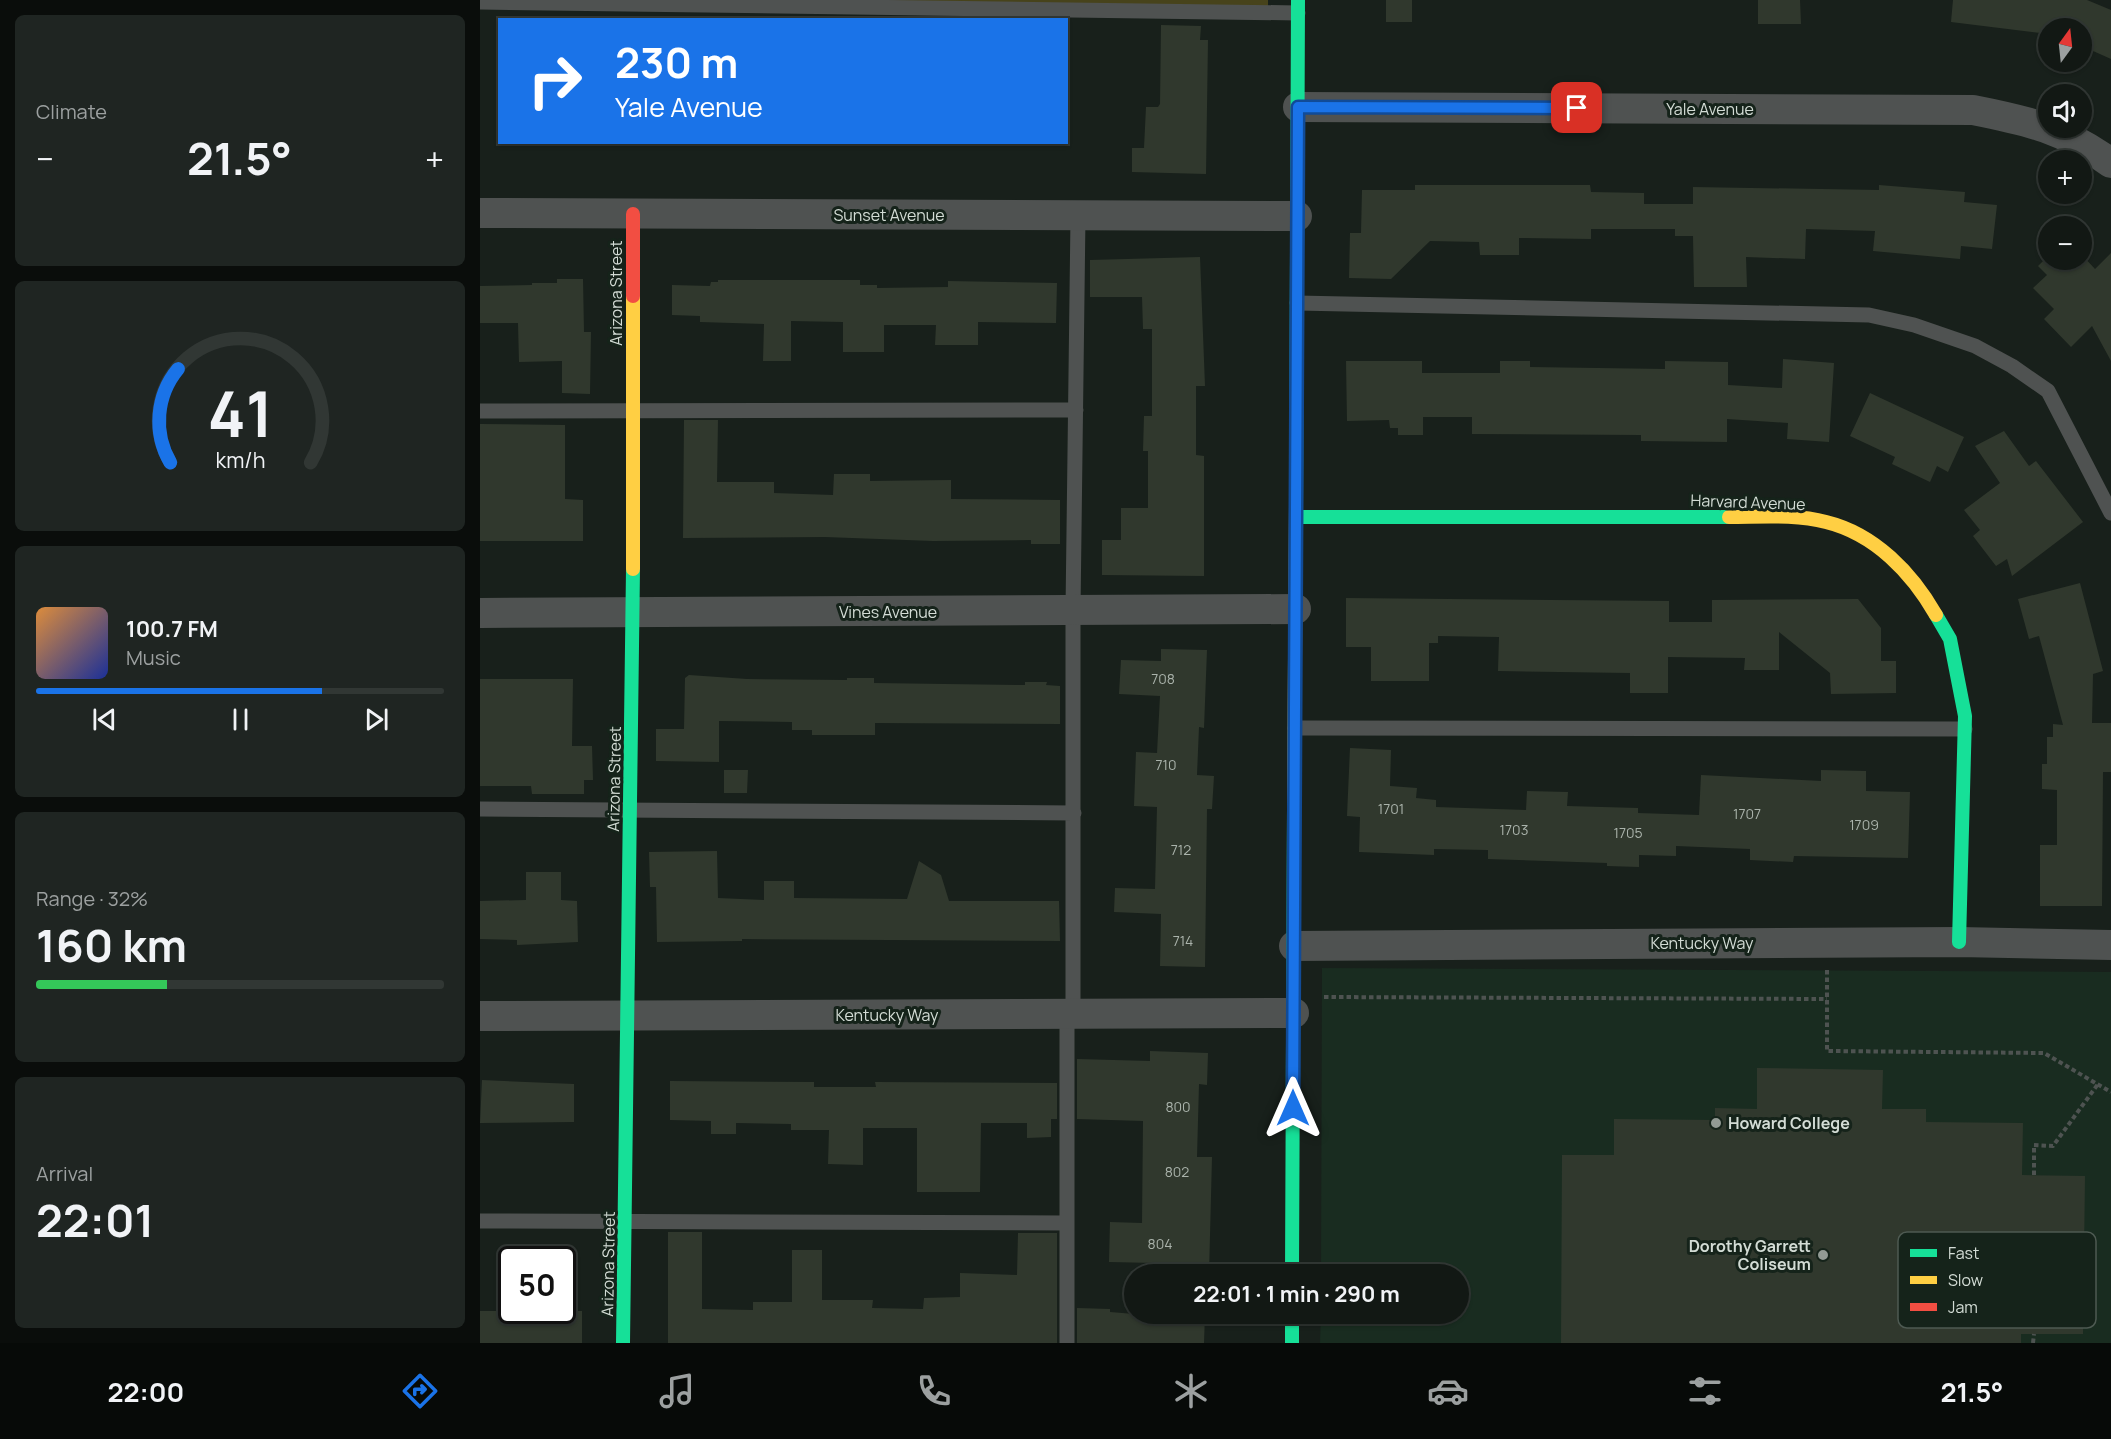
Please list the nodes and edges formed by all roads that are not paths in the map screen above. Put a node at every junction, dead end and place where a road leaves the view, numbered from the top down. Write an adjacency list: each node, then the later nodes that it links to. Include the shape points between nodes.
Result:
1 (528, 1): 2 (lane); 3 (lane)
2 (480, 2)
3 (1298, 7): 4 (street)
4 (1298, 107): 5 (street, Yale Avenue, via 1973,110 2036,123 2082,142); 9 (street)
5 (2111, 163)
6 (480, 213): 7 (street, Sunset Avenue)
7 (633, 214): 8 (street, Sunset Avenue); 13 (street, Arizona Street)
8 (1078, 216): 9 (street, Sunset Avenue); 11 (lane)
9 (1297, 216): 10 (street)
10 (1297, 303): 14 (lane, via 1869,315 1914,325 1975,346 2048,391); 15 (street)
11 (1076, 410): 13 (lane); 17 (lane)
12 (480, 411): 13 (lane)
13 (633, 411): 19 (street, Arizona Street)
14 (2111, 513)
15 (1296, 517): 16 (street); 21 (street, Harvard Avenue, via 1772,517 1826,522 1875,543 1921,589 1950,639)
16 (1296, 609): 17 (street, Vines Avenue); 20 (street)
17 (1073, 610): 19 (street, Vines Avenue); 24 (lane)
18 (480, 613): 19 (street, Vines Avenue)
19 (633, 614): 23 (street, Arizona Street)
20 (1295, 728): 21 (lane); 27 (street)
21 (1965, 729): 25 (street, Harvard Avenue)
22 (480, 809): 23 (lane)
23 (630, 810): 24 (lane); 31 (street, Arizona Street)
24 (1074, 813): 29 (lane)
25 (1959, 942): 26 (street, Kentucky Way); 27 (street, Kentucky Way)
26 (2111, 945)
27 (1294, 946): 28 (street)
28 (1294, 1005): 29 (street, Kentucky Way); 35 (street)
29 (1070, 1014): 31 (street, Kentucky Way); 34 (lane)
30 (480, 1016): 31 (street, Kentucky Way)
31 (627, 1017): 33 (street, Arizona Street)
32 (480, 1221): 33 (lane)
33 (625, 1222): 34 (lane); 37 (street, Arizona Street)
34 (1066, 1223): 38 (lane)
35 (1293, 1264)
36 (1292, 1324): 39 (street)
37 (623, 1343)
38 (1067, 1343)
39 (1292, 1343)

